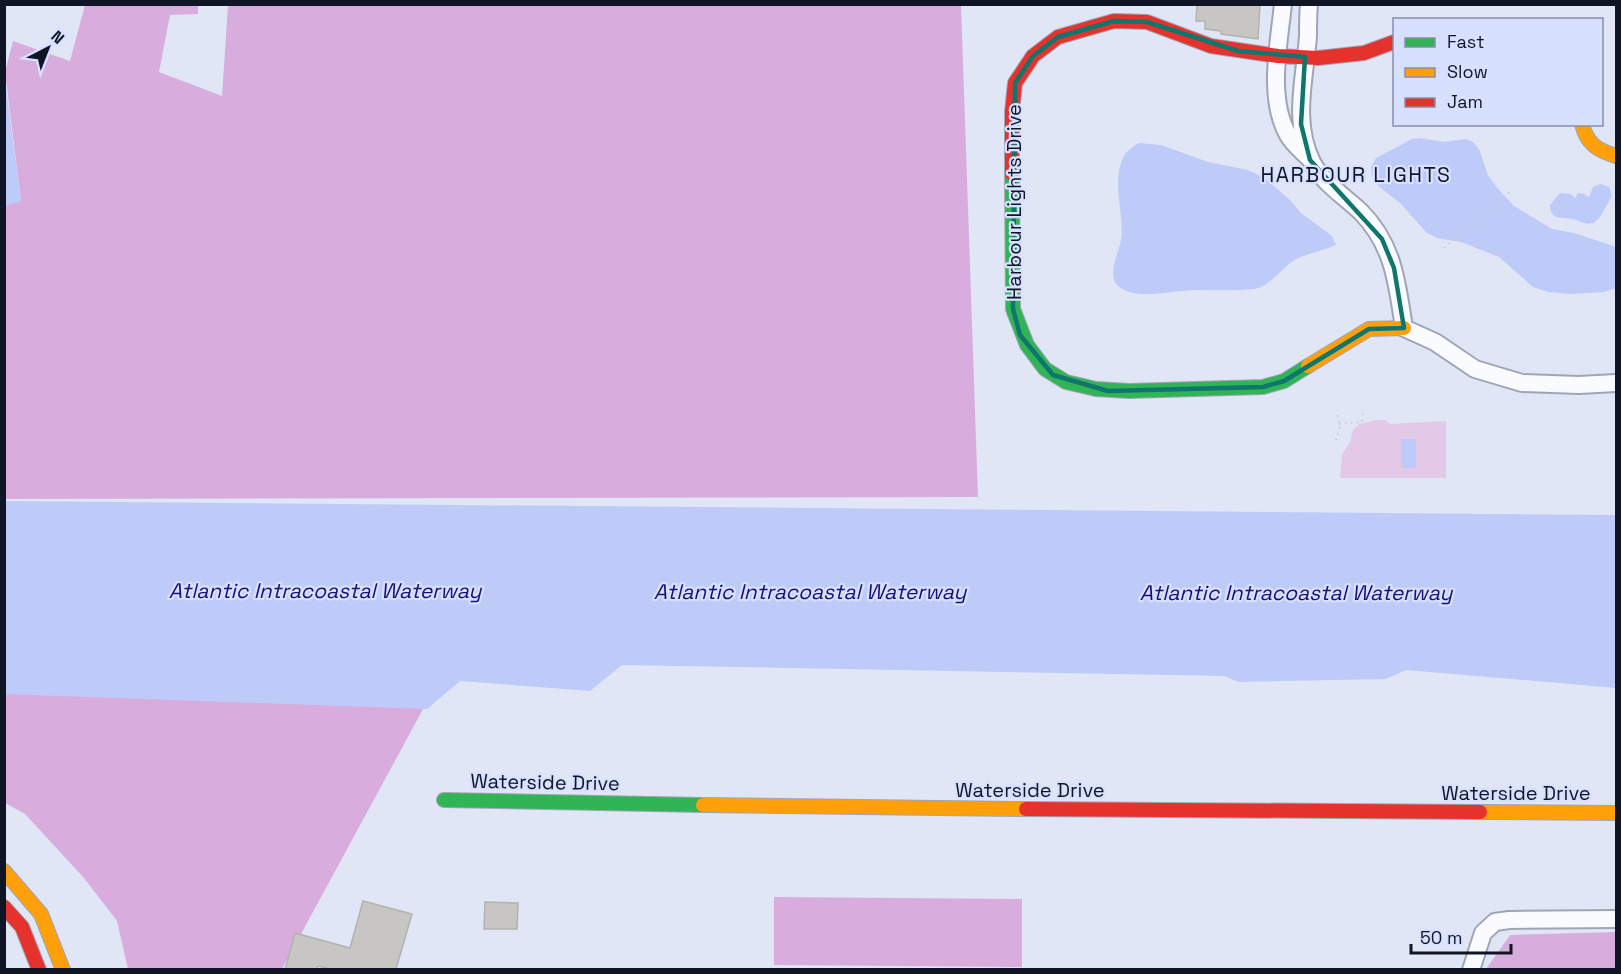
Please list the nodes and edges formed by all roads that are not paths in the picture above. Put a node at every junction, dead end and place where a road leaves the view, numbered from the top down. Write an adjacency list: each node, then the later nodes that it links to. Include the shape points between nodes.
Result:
1 (1283, 4): 4 (street)
2 (1309, 4): 5 (street)
3 (1393, 43): 5 (main road, Harbour Lights Drive, via 1364,53)
4 (1278, 56): 5 (main road, Harbour Lights Drive); 8 (street, via 1276,74 1282,124); 9 (main road, Harbour Lights Drive, via 1211,46 1147,22 1114,21 1058,37 1033,56 1015,82 1012,112 1013,309 1020,335 1035,359 1053,375 1108,391 1263,387 1284,381 1370,329)
5 (1305, 57): 8 (street, via 1301,124)
6 (1582, 126): 7 (main road, via 1584,139 1596,150)
7 (1617, 156)
8 (1310, 160): 9 (street, via 1382,239 1394,268)
9 (1404, 328): 10 (street, Harbour Lights Drive, via 1435,342 1475,369 1522,383)
10 (1617, 383)
11 (444, 800): 12 (main road, Waterside Drive, via 829,808)
12 (1617, 813)
13 (4, 871): 17 (main road, via 41,914)
14 (4, 907): 16 (main road, via 22,927)
15 (1617, 919): 18 (street, via 1495,922 1483,933)
16 (39, 969)
17 (63, 969)
18 (1471, 969)

